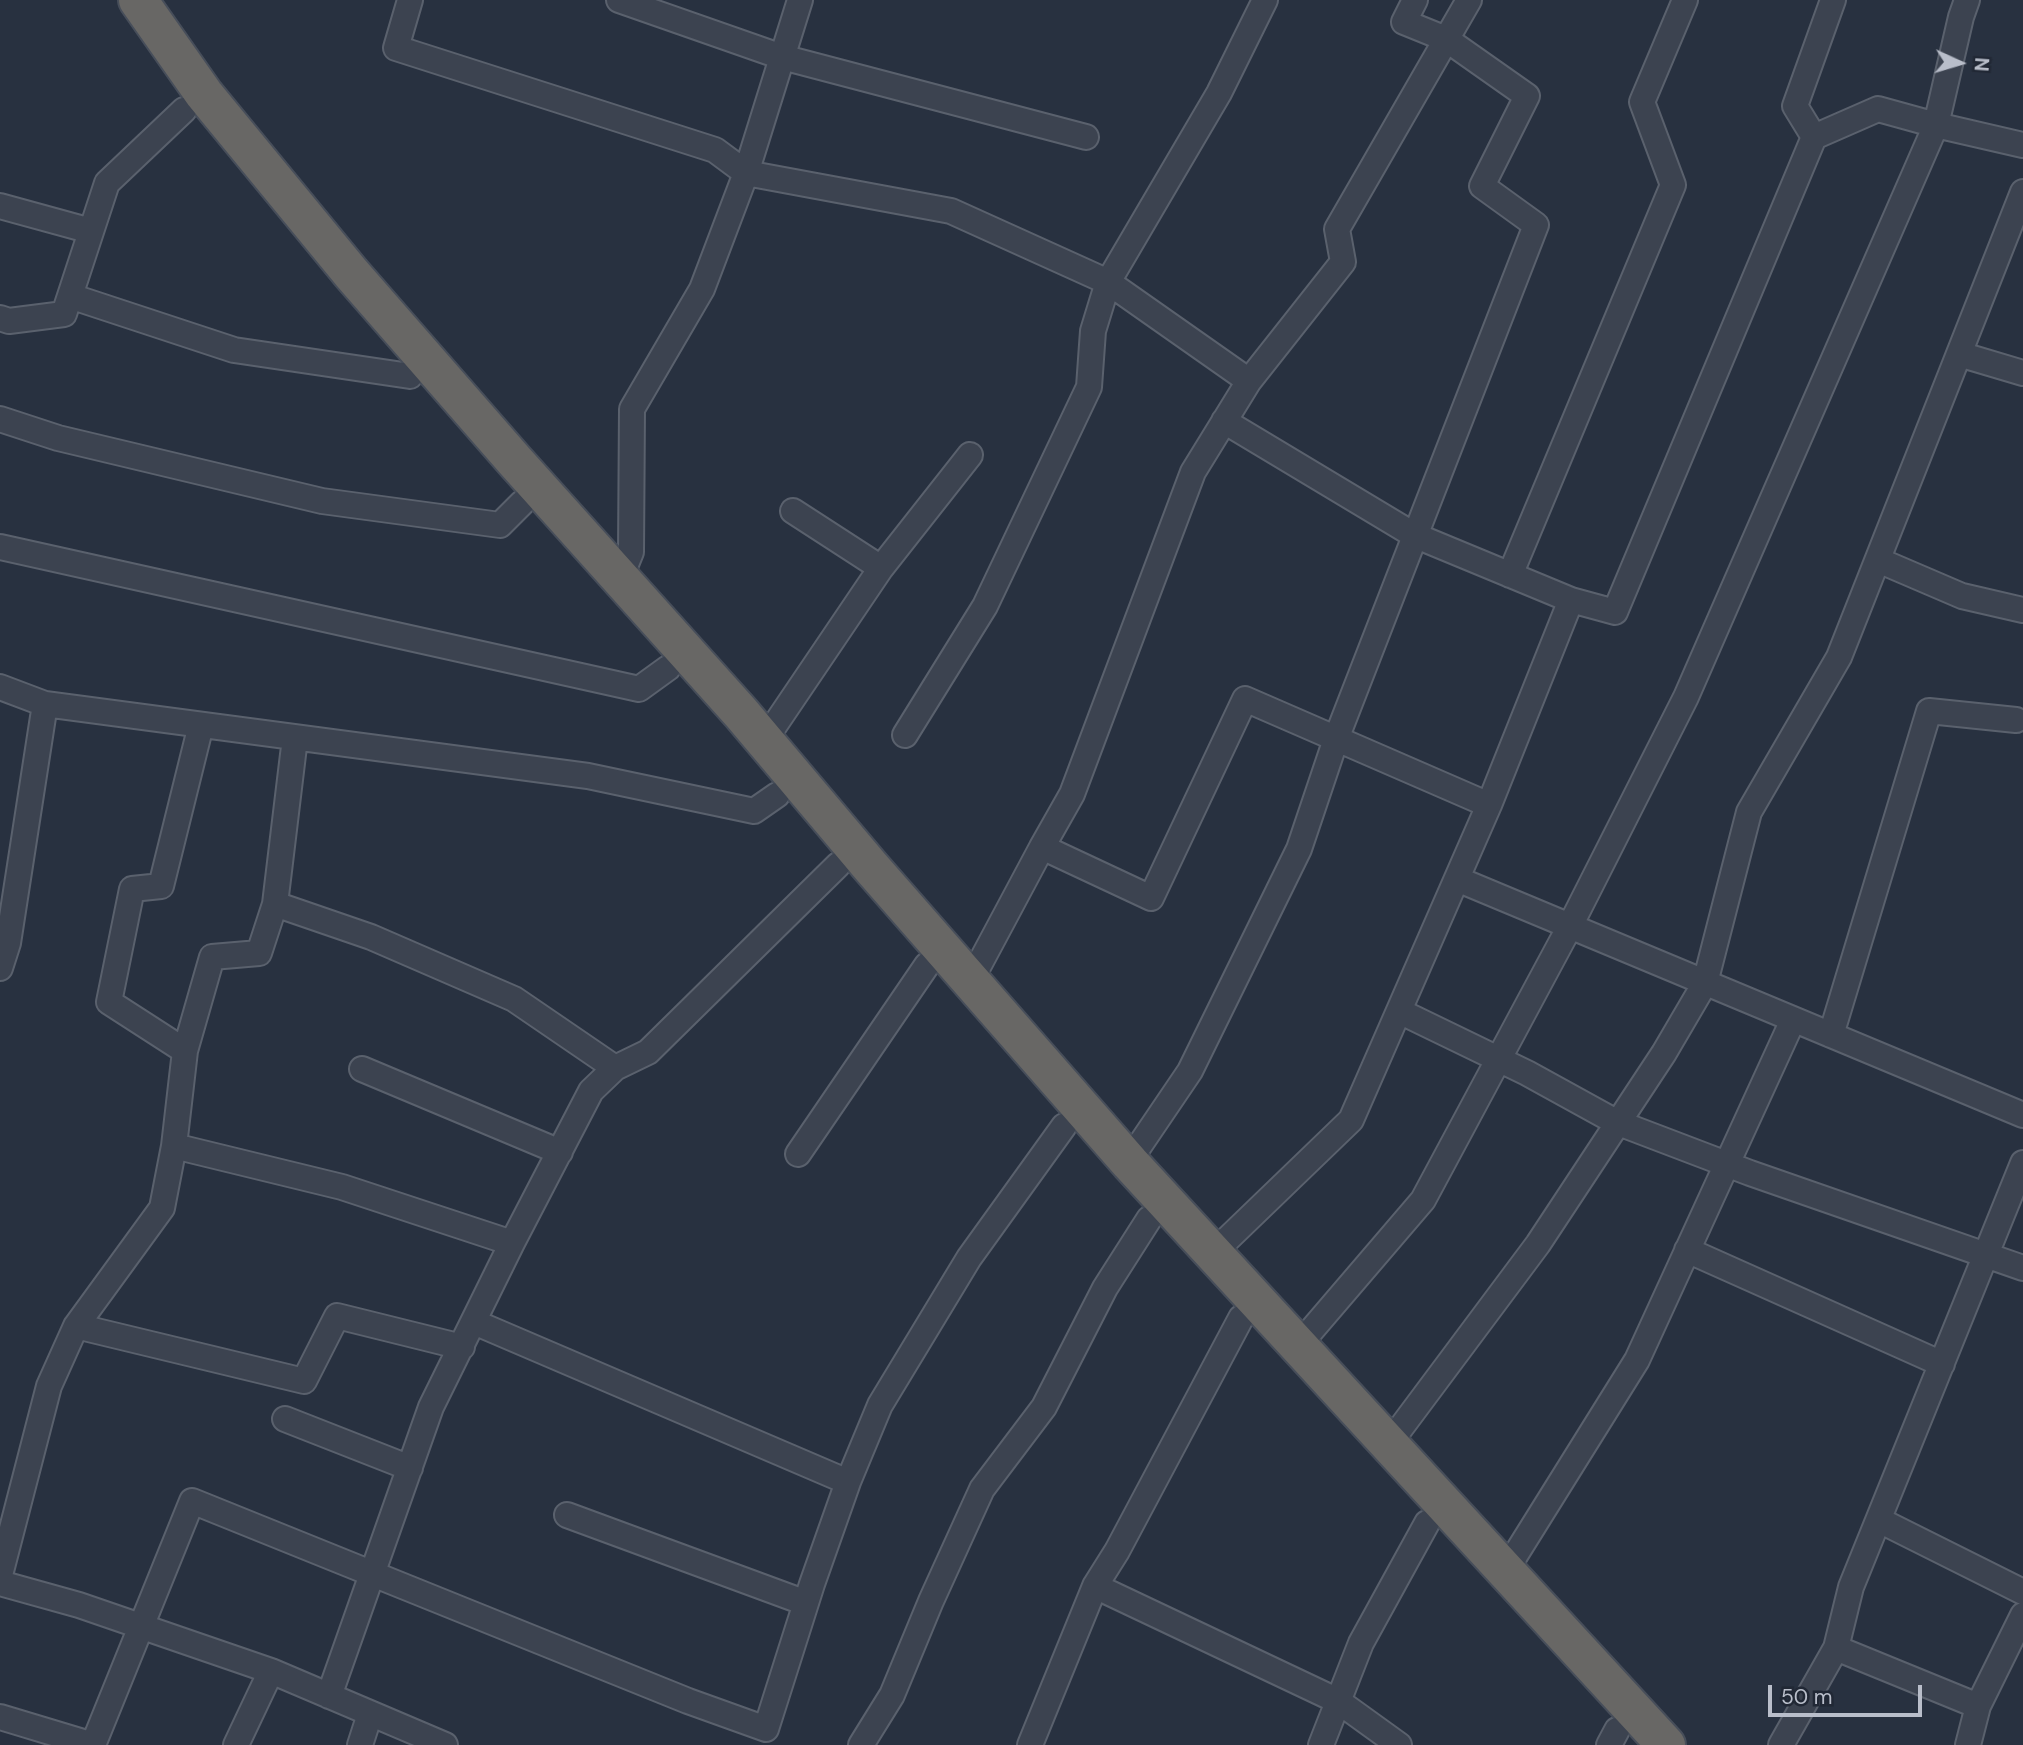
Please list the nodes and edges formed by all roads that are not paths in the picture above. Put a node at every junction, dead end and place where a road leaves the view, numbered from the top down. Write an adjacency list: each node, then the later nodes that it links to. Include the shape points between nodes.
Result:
1 (111, 0): 14 (highway)
2 (138, 0): 14 (highway)
3 (410, 0): 19 (street, via 396,48 715,150)
4 (619, 0): 13 (street)
5 (800, 0): 13 (street)
6 (1265, 0): 23 (street, via 1219,93)
7 (1415, 0): 12 (street, via 1404,22)
8 (1469, 0): 12 (street)
9 (1685, 0): 39 (street, via 1642,102 1673,185)
10 (1833, 0): 17 (street, via 1795,106)
11 (1967, 0): 15 (street)
12 (1446, 39): 29 (street, via 1337,229 1343,262); 35 (street, via 1527,96 1482,186 1536,225)
13 (782, 57): 16 (street); 19 (street)
14 (194, 102): 22 (street, via 107,183); 28 (highway, via 332,289); 33 (highway, via 351,273)
15 (1936, 125): 17 (street, via 1878,109); 18 (street); 58 (street, via 1686,697)
16 (1086, 137)
17 (1814, 138): 41 (street, via 1615,612)
18 (2023, 145)
19 (746, 173): 23 (street, via 951,211); 40 (street, via 702,289 632,409 631,552)
20 (2023, 192): 26 (street)
21 (0, 206): 22 (street)
22 (91, 231): 24 (street)
23 (1108, 282): 29 (street); 48 (street, via 1093,331 1089,387 985,606)
24 (70, 296): 25 (street, via 64,314 9,321); 28 (street, via 234,350)
25 (0, 318)
26 (1959, 354): 27 (street); 37 (street)
27 (2023, 373)
28 (410, 376): 33 (highway)
29 (1249, 381): 31 (street)
30 (0, 419): 33 (street, via 58,438 322,501 500,525)
31 (1224, 421): 35 (street); 54 (street, via 1193,472 1072,794)
32 (970, 455): 38 (street)
33 (530, 495): 40 (highway); 43 (highway)
34 (793, 511): 38 (street)
35 (1415, 535): 39 (street); 50 (street)
36 (0, 547): 43 (street, via 639,689)
37 (1878, 560): 42 (street, via 1962,596); 62 (street, via 1839,657 1749,811)
38 (881, 568): 51 (street)
39 (1510, 575): 41 (street)
40 (620, 579): 43 (highway)
41 (1571, 600): 53 (street)
42 (2023, 610)
43 (677, 660): 51 (highway); 52 (highway)
44 (0, 687): 45 (street)
45 (45, 704): 47 (street); 60 (street, via 8,943)
46 (2016, 720): 65 (street, via 1929,711)
47 (201, 725): 49 (street); 66 (street, via 161,886 132,889 109,1002)
48 (905, 735)
49 (295, 738): 52 (street, via 589,776 754,811); 57 (street)
50 (1336, 739): 53 (street); 54 (street, via 1245,699 1151,898); 76 (street, via 1299,849 1190,1071)
51 (764, 741): 55 (highway)
52 (777, 794): 55 (highway)
53 (1489, 805): 56 (street)
54 (1042, 847): 61 (street)
55 (847, 857): 59 (highway); 61 (highway); 68 (street, via 648,1052)
56 (1457, 879): 58 (street); 63 (street)
57 (275, 904): 66 (street, via 259,953 212,957); 68 (street, via 371,937 514,999)
58 (1570, 926): 62 (street); 67 (street)
59 (927, 965): 72 (highway); 75 (street)
60 (0, 968)
61 (971, 980): 76 (highway)
62 (1705, 983): 64 (street); 71 (street)
63 (1399, 1011): 67 (street); 83 (street, via 1352,1120)
64 (1793, 1020): 65 (street); 77 (street)
65 (1831, 1035): 70 (street)
66 (185, 1051): 73 (street)
67 (1499, 1059): 71 (street); 88 (street, via 1423,1200)
68 (615, 1068): 74 (street, via 591,1091)
69 (362, 1069): 74 (street)
70 (2023, 1115)
71 (1616, 1122): 77 (street); 92 (street, via 1538,1244)
72 (1064, 1126): 79 (highway); 94 (street, via 969,1258 880,1405)
73 (174, 1146): 80 (street, via 342,1187); 87 (street, via 162,1208)
74 (561, 1152): 80 (street)
75 (798, 1154)
76 (1129, 1161): 83 (highway)
77 (1727, 1163): 81 (street); 82 (street)
78 (2023, 1163): 82 (street)
79 (1149, 1219): 83 (highway); 119 (street, via 1105,1288 1044,1407 982,1489 892,1695)
80 (512, 1243): 86 (street)
81 (1687, 1250): 90 (street); 98 (street, via 1636,1360)
82 (1986, 1254): 84 (street); 90 (street)
83 (1205, 1261): 85 (highway); 88 (highway)
84 (2023, 1268)
85 (1241, 1318): 92 (highway); 102 (street)
86 (474, 1322): 89 (street); 94 (street)
87 (76, 1326): 89 (street, via 304,1381 337,1316); 100 (street, via 49,1386)
88 (1298, 1346): 92 (highway)
89 (462, 1347): 93 (street, via 431,1407)
90 (1942, 1364): 97 (street)
91 (285, 1419): 93 (street)
92 (1380, 1453): 95 (highway)
93 (410, 1468): 99 (street)
94 (848, 1482): 104 (street)
95 (1435, 1513): 98 (highway); 110 (street, via 1361,1643); 114 (highway)
96 (567, 1515): 104 (street)
97 (1878, 1520): 103 (street); 107 (street, via 1851,1587)
98 (1506, 1570): 123 (highway)
99 (373, 1573): 104 (street, via 688,1702 766,1729); 106 (street, via 192,1501); 109 (street)
100 (0, 1575)
101 (0, 1583): 106 (street)
102 (1095, 1586): 110 (street); 120 (street)
103 (2023, 1592)
104 (806, 1603)
105 (2023, 1615): 111 (street)
106 (142, 1627): 108 (street); 115 (street)
107 (1836, 1648): 111 (street); 124 (street)
108 (271, 1671): 109 (street); 116 (street)
109 (330, 1696): 112 (street)
110 (1338, 1701): 121 (street); 122 (street)
111 (1979, 1706): 125 (street)
112 (370, 1714): 117 (street); 118 (street)
113 (0, 1717): 115 (street)
114 (1619, 1740)
115 (93, 1745)
116 (236, 1745)
117 (360, 1745)
118 (445, 1745)
119 (860, 1745)
120 (1030, 1745)
121 (1321, 1745)
122 (1399, 1745)
123 (1666, 1745)
124 (1781, 1745)
125 (1968, 1745)

